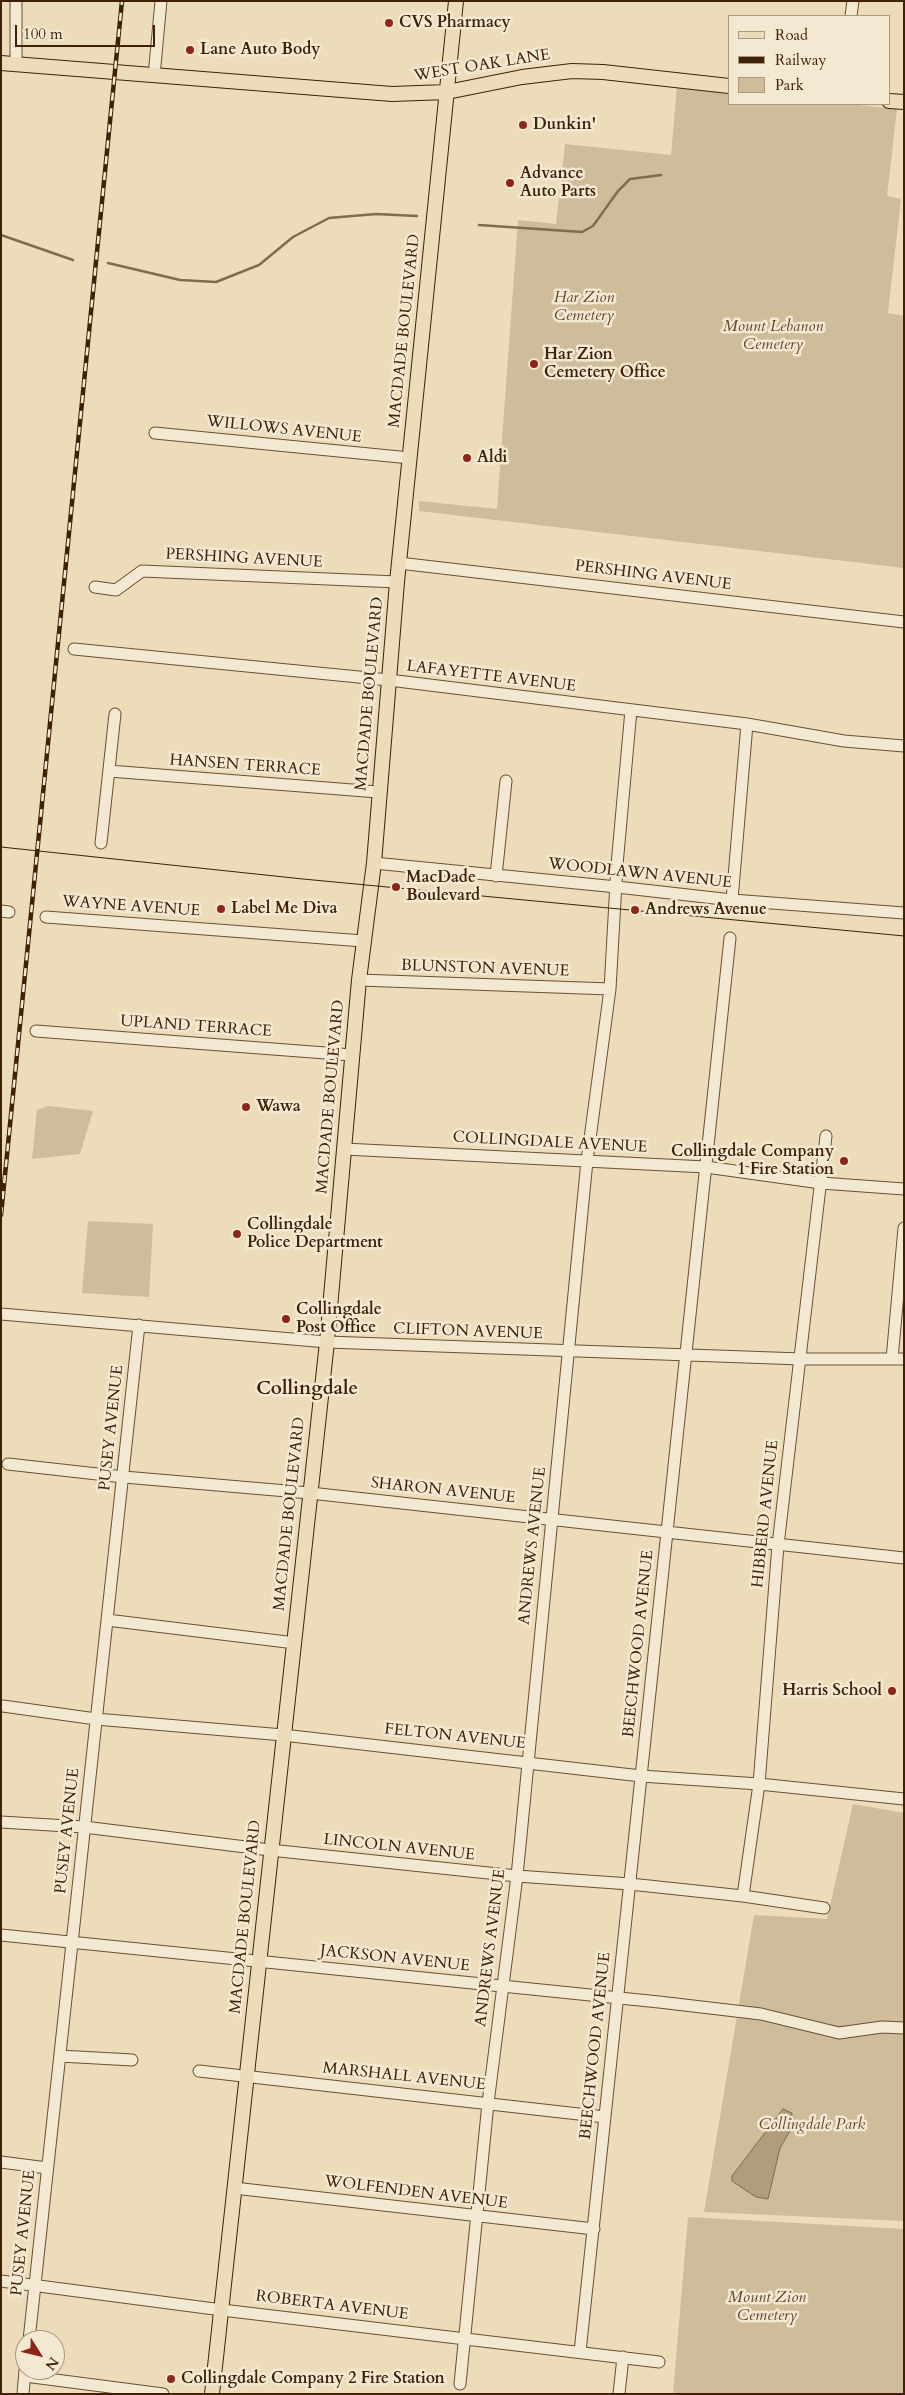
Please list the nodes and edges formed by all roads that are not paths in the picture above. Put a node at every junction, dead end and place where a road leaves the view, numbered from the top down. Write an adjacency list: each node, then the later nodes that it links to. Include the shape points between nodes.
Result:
1 (16, 1): 7 (street)
2 (161, 1): 8 (street)
3 (456, 1): 10 (main road)
4 (853, 1): 5 (street)
5 (851, 15)
6 (1, 63): 7 (main road, WEST OAK LANE)
7 (16, 64): 8 (main road, WEST OAK LANE)
8 (154, 76): 10 (main road, WEST OAK LANE, via 392,94)
9 (728, 86): 10 (main road, WEST OAK LANE, via 572,71 545,73)
10 (448, 92): 14 (main road, MACDADE BOULEVARD)
11 (890, 101): 12 (main road)
12 (904, 102)
13 (155, 434): 14 (street, WILLOWS AVENUE)
14 (410, 458): 15 (main road, MACDADE BOULEVARD)
15 (399, 563): 16 (main road, MACDADE BOULEVARD); 18 (street, PERSHING AVENUE)
16 (397, 582): 17 (street, PERSHING AVENUE, via 142,571 116,590); 20 (main road, MACDADE BOULEVARD)
17 (95, 587)
18 (904, 622)
19 (74, 649): 20 (street, LAFAYETTE AVENUE)
20 (389, 680): 21 (street, LAFAYETTE AVENUE); 27 (main road, MACDADE BOULEVARD)
21 (632, 710): 23 (street, LAFAYETTE AVENUE); 31 (street, ANDREWS AVENUE)
22 (115, 714): 25 (street)
23 (747, 724): 24 (street, LAFAYETTE AVENUE, via 844,741); 32 (street)
24 (904, 746)
25 (109, 771): 27 (street, HANSEN TERRACE); 28 (street)
26 (506, 781): 30 (street)
27 (378, 792): 29 (main road, MACDADE BOULEVARD)
28 (100, 843)
29 (374, 863): 30 (street, WOODLAWN AVENUE); 36 (main road, MACDADE BOULEVARD)
30 (496, 876): 31 (street, WOODLAWN AVENUE)
31 (617, 887): 32 (street, WOODLAWN AVENUE); 38 (street, ANDREWS AVENUE)
32 (732, 900): 33 (street, WOODLAWN AVENUE)
33 (904, 913)
34 (46, 916): 36 (street, WAYNE AVENUE)
35 (730, 938): 44 (street, BEECHWOOD AVENUE)
36 (363, 940): 37 (main road, MACDADE BOULEVARD)
37 (358, 980): 38 (street, BLUNSTON AVENUE); 40 (main road, MACDADE BOULEVARD)
38 (610, 989): 43 (street, ANDREWS AVENUE)
39 (36, 1031): 40 (street, UPLAND TERRACE)
40 (352, 1055): 42 (main road, MACDADE BOULEVARD)
41 (826, 1136): 45 (street, HIBBERD AVENUE)
42 (344, 1149): 43 (street, COLLINGDALE AVENUE); 50 (main road, MACDADE BOULEVARD)
43 (587, 1161): 44 (street, COLLINGDALE AVENUE); 51 (street, ANDREWS AVENUE)
44 (706, 1167): 45 (street, COLLINGDALE AVENUE); 52 (street, BEECHWOOD AVENUE)
45 (821, 1183): 46 (street, COLLINGDALE AVENUE); 53 (street, HIBBERD AVENUE)
46 (904, 1189)
47 (904, 1228): 54 (street)
48 (1, 1314): 49 (street, CLIFTON AVENUE)
49 (139, 1325): 50 (street, CLIFTON AVENUE); 56 (street, PUSEY AVENUE)
50 (326, 1342): 51 (street, CLIFTON AVENUE); 57 (main road, MACDADE BOULEVARD)
51 (569, 1352): 52 (street, CLIFTON AVENUE); 58 (street, ANDREWS AVENUE)
52 (686, 1353): 53 (street, CLIFTON AVENUE); 59 (street, BEECHWOOD AVENUE)
53 (801, 1359): 54 (street, CLIFTON AVENUE); 60 (street, HIBBERD AVENUE)
54 (898, 1359)
55 (8, 1464): 56 (street, SHARON AVENUE)
56 (124, 1478): 57 (street, SHARON AVENUE); 62 (street, PUSEY AVENUE)
57 (310, 1493): 58 (street, SHARON AVENUE); 63 (main road, MACDADE BOULEVARD)
58 (553, 1519): 59 (street, SHARON AVENUE); 67 (street, ANDREWS AVENUE)
59 (667, 1532): 60 (street, SHARON AVENUE); 68 (street, BEECHWOOD AVENUE)
60 (778, 1545): 61 (street, SHARON AVENUE); 69 (street, HIBBERD AVENUE)
61 (904, 1558)
62 (107, 1620): 63 (street); 65 (street, PUSEY AVENUE)
63 (295, 1643): 66 (main road, MACDADE BOULEVARD)
64 (3, 1706): 65 (street, FELTON AVENUE)
65 (96, 1719): 66 (street, FELTON AVENUE); 72 (street, PUSEY AVENUE)
66 (283, 1735): 67 (street, FELTON AVENUE); 73 (main road, MACDADE BOULEVARD)
67 (527, 1761): 68 (street, FELTON AVENUE); 74 (street, ANDREWS AVENUE)
68 (641, 1776): 69 (street, FELTON AVENUE); 75 (street, BEECHWOOD AVENUE)
69 (759, 1784): 70 (street, FELTON AVENUE); 76 (street, HIBBERD AVENUE)
70 (904, 1799)
71 (1, 1822): 72 (street, LINCOLN AVENUE)
72 (84, 1827): 73 (street, LINCOLN AVENUE); 79 (street, PUSEY AVENUE)
73 (270, 1850): 74 (street, LINCOLN AVENUE); 80 (main road, MACDADE BOULEVARD)
74 (517, 1876): 75 (street, LINCOLN AVENUE); 81 (street, ANDREWS AVENUE)
75 (630, 1884): 76 (street, LINCOLN AVENUE); 82 (street, BEECHWOOD AVENUE)
76 (744, 1896): 77 (street, LINCOLN AVENUE)
77 (824, 1908)
78 (1, 1935): 79 (street, JACKSON AVENUE)
79 (72, 1941): 80 (street, JACKSON AVENUE); 84 (street, PUSEY AVENUE)
80 (259, 1961): 81 (street, JACKSON AVENUE); 87 (main road, MACDADE BOULEVARD)
81 (504, 1986): 82 (street, JACKSON AVENUE); 88 (street, ANDREWS AVENUE)
82 (618, 1999): 83 (street, JACKSON AVENUE, via 761,2014 839,2033 882,2027); 89 (street, BEECHWOOD AVENUE)
83 (904, 2028)
84 (60, 2056): 85 (street); 91 (street, PUSEY AVENUE)
85 (132, 2060)
86 (199, 2071): 87 (street, MARSHALL AVENUE)
87 (247, 2076): 88 (street, MARSHALL AVENUE); 92 (main road, MACDADE BOULEVARD)
88 (488, 2103): 89 (street, MARSHALL AVENUE); 93 (street, ANDREWS AVENUE)
89 (605, 2117): 94 (street, BEECHWOOD AVENUE)
90 (1, 2162): 91 (street)
91 (47, 2168): 96 (street, PUSEY AVENUE)
92 (234, 2188): 93 (street, WOLFENDEN AVENUE); 97 (main road, MACDADE BOULEVARD)
93 (476, 2217): 94 (street, WOLFENDEN AVENUE); 99 (street, ANDREWS AVENUE)
94 (594, 2229): 100 (street, BEECHWOOD AVENUE)
95 (1, 2281): 96 (street, ROBERTA AVENUE)
96 (35, 2285): 97 (street, ROBERTA AVENUE); 98 (street, PUSEY AVENUE)
97 (222, 2310): 99 (street, ROBERTA AVENUE); 108 (main road, MACDADE BOULEVARD)
98 (30, 2330)
99 (464, 2338): 100 (street, ROBERTA AVENUE); 105 (street, ANDREWS AVENUE)
100 (580, 2352): 101 (street, ROBERTA AVENUE)
101 (623, 2358): 102 (street, ROBERTA AVENUE); 109 (street)
102 (659, 2362)
103 (65, 2379): 107 (street)
104 (24, 2380): 106 (street)
105 (460, 2384)
106 (23, 2394)
107 (163, 2394)
108 (212, 2394)
109 (619, 2394)

